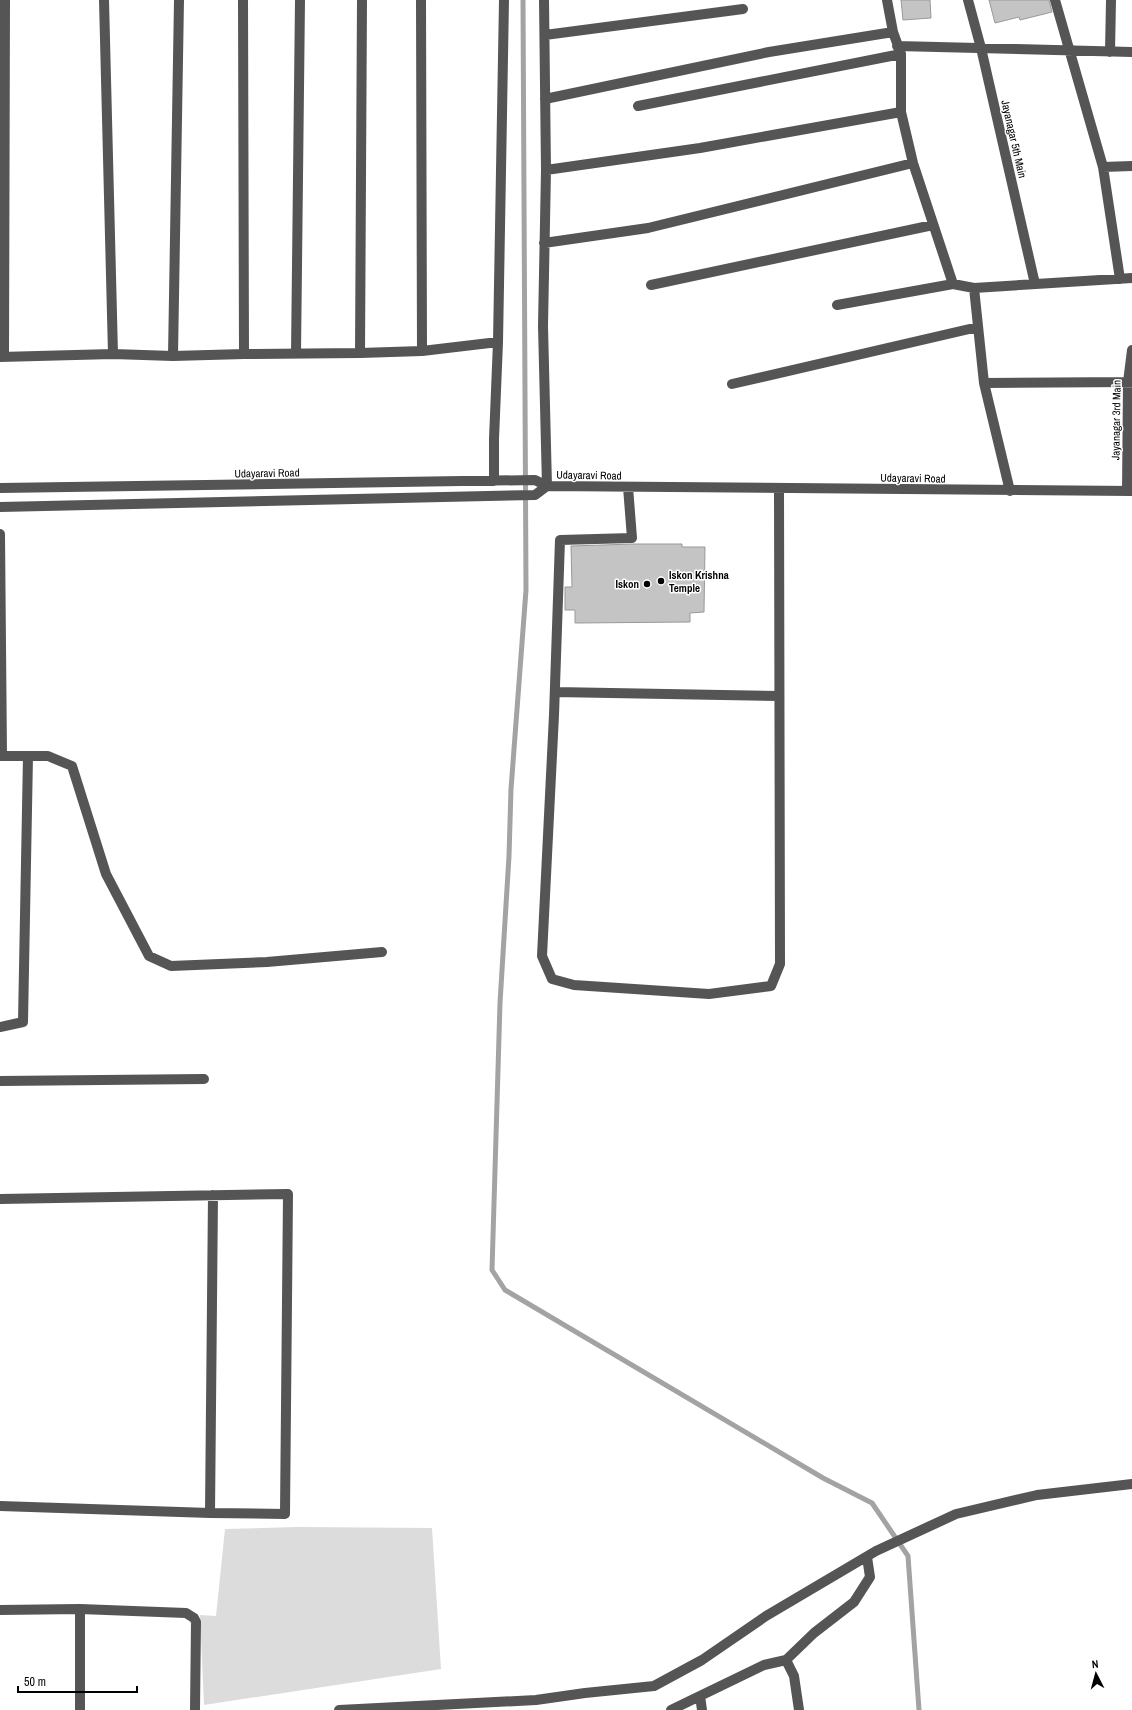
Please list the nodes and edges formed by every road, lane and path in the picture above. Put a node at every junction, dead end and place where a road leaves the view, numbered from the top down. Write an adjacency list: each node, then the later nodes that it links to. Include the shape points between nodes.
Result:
1 (5, 0): 47 (street)
2 (104, 0): 43 (street)
3 (179, 0): 46 (street)
4 (243, 0): 44 (street)
5 (300, 0): 45 (street)
6 (362, 0): 42 (street)
7 (421, 0): 41 (street)
8 (504, 0): 39 (street)
9 (544, 0): 16 (street)
10 (887, 0): 15 (street)
11 (968, 0): 17 (street, Jayanagar 5th Main)
12 (1055, 0): 19 (street)
13 (1111, 0): 20 (street)
14 (743, 9): 16 (street)
15 (893, 32): 18 (street); 22 (street, via 770,52)
16 (545, 35): 22 (street)
17 (981, 48): 18 (street); 19 (street); 34 (street, Jayanagar 5th Main)
18 (899, 50): 23 (street); 24 (street)
19 (1070, 51): 20 (street); 26 (street)
20 (1110, 52): 21 (street)
21 (1132, 52)
22 (545, 99): 28 (street)
23 (638, 106)
24 (901, 112): 25 (street); 28 (street, via 700,148)
25 (913, 163): 29 (street); 30 (street, via 648,228)
26 (1103, 166): 27 (street); 32 (street)
27 (1132, 166)
28 (546, 170): 30 (street)
29 (933, 225): 33 (street); 35 (street)
30 (544, 243): 52 (street, via 543,326)
31 (1132, 278): 32 (street)
32 (1120, 279): 34 (street)
33 (953, 284): 36 (street); 37 (street)
34 (1034, 284): 36 (street)
35 (651, 285)
36 (974, 288): 38 (street)
37 (837, 305)
38 (978, 327): 49 (street); 50 (street)
39 (498, 342): 41 (street); 51 (street, via 494,439)
40 (1132, 350): 48 (street, Jayanagar 3rd Main)
41 (422, 351): 42 (street)
42 (360, 353): 45 (street)
43 (113, 354): 46 (street); 47 (street)
44 (244, 354): 45 (street); 46 (street)
45 (296, 354)
46 (173, 356)
47 (2, 357)
48 (1130, 382): 49 (street); 57 (street, Jayanagar 3rd Main)
49 (984, 383): 56 (street)
50 (732, 384)
51 (496, 481): 52 (street, Udayaravi Road, via 536,480); 54 (street, Udayaravi Road)
52 (547, 486): 53 (street, Udayaravi Road); 58 (street, via 535,495)
53 (628, 487): 55 (street, Udayaravi Road); 60 (street, via 632,538 560,540)
54 (0, 488)
55 (779, 488): 56 (street, Udayaravi Road); 61 (street)
56 (1010, 490): 57 (street, Udayaravi Road)
57 (1130, 491)
58 (0, 507)
59 (0, 534): 62 (street)
60 (555, 692): 61 (street); 61 (street, via 542,956 552,979 574,985 709,994 771,986 780,964)
61 (779, 696)
62 (1, 756): 63 (street)
63 (28, 756): 64 (street, via 48,756 72,766 106,874 149,956 171,966 267,962); 65 (street, via 23,1022)
64 (382, 952)
65 (0, 1027)
66 (204, 1079): 67 (street)
67 (0, 1081)
68 (213, 1195): 69 (street); 72 (street); 72 (street, via 288,1194 285,1514)
69 (0, 1199)
70 (1132, 1484): 73 (street, via 1037,1495 956,1514)
71 (0, 1506): 72 (street)
72 (210, 1513)
73 (866, 1557): 76 (street, via 870,1577 854,1602 814,1633); 80 (street, via 766,1616 702,1660 654,1686 536,1700)
74 (80, 1609): 75 (street); 78 (street); 79 (street, via 186,1613 194,1618)
75 (0, 1610)
76 (786, 1660): 77 (street, via 764,1665); 83 (street, via 794,1676)
77 (700, 1696): 81 (street); 82 (street)
78 (80, 1710)
79 (195, 1710)
80 (339, 1710)
81 (671, 1710)
82 (702, 1710)
83 (799, 1710)

